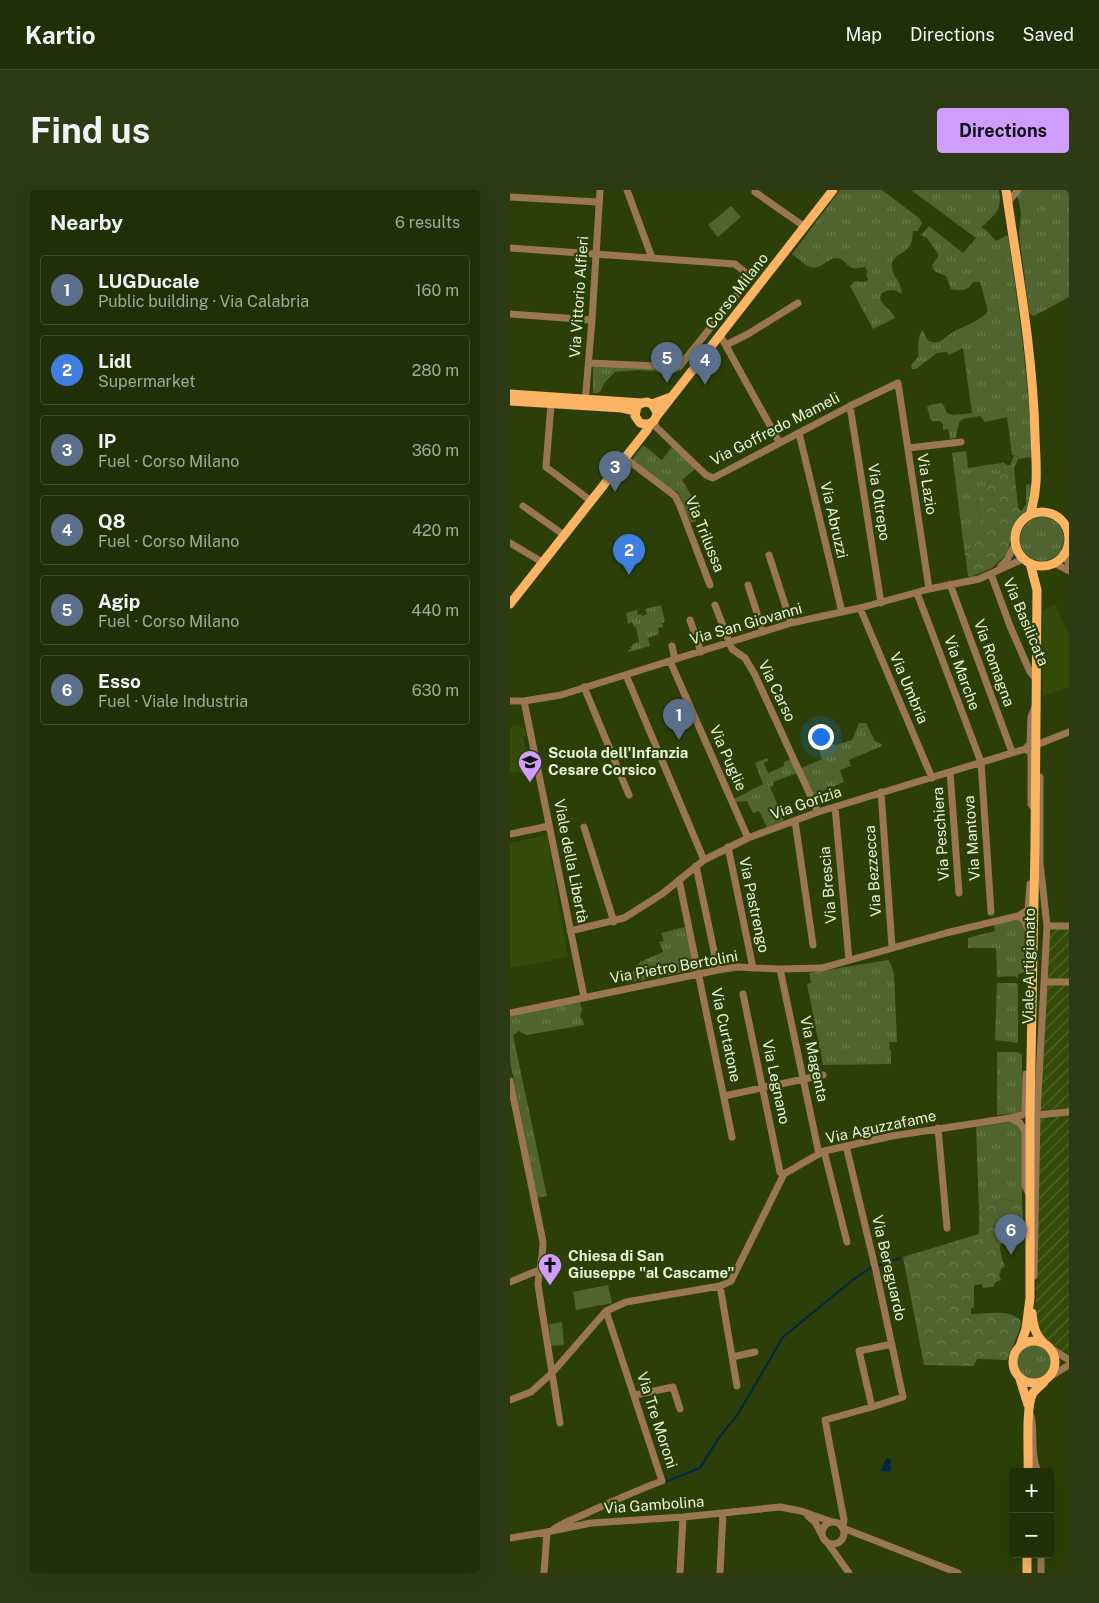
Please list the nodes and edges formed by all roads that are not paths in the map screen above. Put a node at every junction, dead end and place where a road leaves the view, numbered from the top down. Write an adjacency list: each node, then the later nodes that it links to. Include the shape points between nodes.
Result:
1 (524, 190): 9 (street)
2 (600, 190): 10 (street, Via Vittorio Alfieri)
3 (627, 190): 15 (street)
4 (833, 190): 12 (main road, Corso Milano)
5 (1006, 190): 11 (main road)
6 (1018, 190): 11 (street)
7 (755, 192): 12 (street)
8 (510, 197): 9 (street)
9 (527, 198): 10 (street)
10 (598, 202): 14 (street, Via Vittorio Alfieri)
11 (1008, 202): 38 (main road, via 1032,369)
12 (805, 227): 19 (main road, Corso Milano)
13 (510, 248): 14 (street)
14 (597, 255): 15 (street); 18 (street, Via Vittorio Alfieri)
15 (652, 258): 21 (street, via 735,264 751,277 679,367)
16 (798, 303): 20 (street)
17 (510, 314): 18 (street)
18 (592, 320): 21 (street, Via Vittorio Alfieri)
19 (720, 335): 20 (street); 24 (main road, Corso Milano)
20 (726, 345): 34 (street)
21 (589, 363): 26 (street, Via Vittorio Alfieri)
22 (898, 383): 30 (street, Via Goffredo Mameli); 36 (street, Via Lazio)
23 (510, 394): 26 (main road)
24 (673, 396): 29 (main road); 32 (main road, Corso Milano)
25 (510, 401): 28 (main road)
26 (585, 402): 27 (main road); 28 (main road); 31 (main road)
27 (642, 403): 29 (main road); 31 (main road)
28 (551, 404): 39 (street, via 546,467)
29 (652, 404): 32 (main road, via 656,408)
30 (850, 406): 33 (street, Via Goffredo Mameli); 63 (street, Via Oltrepo)
31 (635, 411): 32 (main road, via 635,416)
32 (650, 421): 33 (street, Via Goffredo Mameli, via 712,478); 37 (main road)
33 (799, 433): 67 (street, Via Abruzzi)
34 (778, 440)
35 (961, 442): 36 (street)
36 (908, 448): 61 (street, Via Lazio)
37 (625, 458): 39 (main road); 58 (street, Via Trilussa, via 675,496)
38 (1037, 489): 41 (main road); 42 (main road)
39 (591, 500): 44 (main road)
40 (523, 506): 44 (street)
41 (1050, 514): 42 (main road); 43 (main road)
42 (1030, 515): 47 (main road, via 1019,525)
43 (1067, 526): 45 (main road)
44 (564, 535): 51 (main road)
45 (1069, 540): 48 (main road)
46 (510, 543): 51 (street)
47 (1015, 544): 50 (main road, via 1018,553); 56 (street, Via San Giovanni, via 1007,560)
48 (1065, 553): 52 (main road); 54 (street)
49 (769, 556): 69 (street)
50 (1027, 561): 53 (main road); 56 (street, Via San Giovanni, via 1012,563); 60 (main road, Viale Artigianato)
51 (542, 562): 64 (main road)
52 (1054, 563): 53 (main road); 55 (street)
53 (1045, 565): 60 (main road, Viale Artigianato)
54 (1069, 566)
55 (1069, 571)
56 (991, 574): 57 (street, Via San Giovanni); 76 (street, Via Basilicata, via 1010,626)
57 (950, 584): 61 (street, Via San Giovanni); 84 (street, Via Romagna)
58 (710, 585)
59 (748, 585): 70 (street)
60 (1036, 588): 76 (main road, Viale Artigianato)
61 (929, 589): 62 (street, Via San Giovanni)
62 (917, 592): 63 (street, Via San Giovanni); 86 (street, Via Marche)
63 (881, 603): 66 (street, Via San Giovanni)
64 (510, 604)
65 (715, 605): 71 (street)
66 (860, 608): 67 (street, Via San Giovanni); 88 (street, Via Umbria)
67 (842, 612): 69 (street, Via San Giovanni)
68 (690, 620): 73 (street)
69 (791, 624): 70 (street, Via San Giovanni)
70 (763, 632): 71 (street, Via San Giovanni)
71 (730, 643): 73 (street, Via San Giovanni); 92 (street, Via Carso, via 732,649 745,658 755,675)
72 (672, 646): 74 (street, Via Puglie)
73 (701, 652): 74 (street, Via San Giovanni)
74 (673, 660): 75 (street, Via San Giovanni); 98 (street, Via Puglie)
75 (626, 674): 77 (street, Via San Giovanni); 101 (street)
76 (1036, 679): 80 (main road, Viale Artigianato)
77 (584, 687): 79 (street, Via San Giovanni, via 561,695); 90 (street)
78 (510, 701): 79 (street, Via San Giovanni)
79 (524, 701): 95 (street, Viale della Libertà)
80 (1036, 703): 82 (main road, Viale Artigianato); 83 (street, via 1031,717 1030,744)
81 (1069, 732): 82 (street)
82 (1036, 745): 85 (main road, Viale Artigianato)
83 (1025, 749): 84 (street, Via Gorizia); 93 (street, via 1031,756 1031,804)
84 (1012, 752): 86 (street, Via Gorizia)
85 (1036, 758): 93 (main road, Viale Artigianato); 108 (street, Viale Artigianato, via 1040,768 1040,863)
86 (980, 762): 87 (street, Via Gorizia); 105 (street, Via Mantova)
87 (950, 772): 88 (street, Via Gorizia); 104 (street, Via Peschiera)
88 (932, 778): 89 (street, Via Gorizia)
89 (881, 792): 91 (street, Via Gorizia); 112 (street, Via Bezzecca)
90 (629, 794)
91 (835, 807): 92 (street, Via Gorizia); 113 (street, Via Brescia)
92 (818, 812): 94 (street, Via Gorizia)
93 (1036, 812): 99 (main road, Viale Artigianato)
94 (795, 821): 98 (street, Via Gorizia); 111 (street)
95 (550, 826): 97 (street); 110 (street, Viale della Libertà)
96 (584, 827): 107 (street)
97 (510, 834)
98 (748, 838): 100 (street, Via Gorizia)
99 (1035, 846): 106 (street, via 1030,852 1028,910); 120 (main road, Viale Artigianato)
100 (728, 847): 101 (street, Via Gorizia); 114 (street, Via Pastrengo)
101 (704, 860): 102 (street, Via Gorizia)
102 (696, 866): 103 (street, Via Gorizia); 116 (street)
103 (679, 880): 107 (street, Via Gorizia, via 662,894); 117 (street, Via Curtatone)
104 (958, 893)
105 (991, 912)
106 (1018, 916): 112 (street, Via Pietro Bertolini); 120 (street, via 1028,929 1028,975)
107 (614, 922): 110 (street, Via Gorizia)
108 (1047, 926): 109 (street); 118 (street, Viale Artigianato)
109 (1069, 926)
110 (570, 931): 122 (street, Viale della Libertà)
111 (813, 945)
112 (892, 947): 113 (street, Via Pietro Bertolini)
113 (849, 960): 115 (street, Via Pietro Bertolini, via 822,968)
114 (753, 968): 115 (street, Via Pietro Bertolini); 116 (street, Via Pietro Bertolini)
115 (780, 969): 126 (street, Via Magenta)
116 (718, 970): 117 (street, Via Pietro Bertolini)
117 (699, 973): 122 (street, Via Pietro Bertolini); 129 (street, Via Curtatone)
118 (1044, 982): 119 (street); 131 (street, Viale Artigianato)
119 (1069, 982)
120 (1033, 984): 124 (main road, Viale Artigianato)
121 (743, 994): 128 (street, Via Legnano)
122 (584, 997): 123 (street, Via Pietro Bertolini)
123 (510, 1013)
124 (1032, 1055): 131 (main road, Viale Artigianato); 132 (street, via 1027,1065 1025,1112)
125 (823, 1075): 126 (street)
126 (804, 1079): 128 (street); 136 (street, Via Magenta)
127 (510, 1081): 141 (street, via 543,1242)
128 (763, 1088): 129 (street); 137 (street, Via Legnano, via 780,1172)
129 (724, 1096): 134 (street, Via Curtatone)
130 (1069, 1112): 131 (street)
131 (1034, 1115): 138 (main road); 146 (street, via 1036,1234)
132 (1010, 1118): 133 (street, Via Aguzzafame); 138 (street, via 1024,1128 1025,1186)
133 (938, 1128): 135 (street, Via Aguzzafame); 139 (street)
134 (732, 1137)
135 (846, 1146): 136 (street, Via Aguzzafame); 147 (street, Via Bereguardo)
136 (822, 1153): 137 (street, Via Aguzzafame); 140 (street, Via Magenta)
137 (784, 1174): 143 (street, via 731,1281)
138 (1030, 1195): 144 (main road)
139 (947, 1228)
140 (847, 1242)
141 (539, 1270): 142 (street); 154 (street, via 538,1285)
142 (511, 1279)
143 (720, 1286): 145 (street, via 626,1302); 151 (street)
144 (1030, 1298): 146 (main road); 148 (main road)
145 (606, 1311): 154 (street); 158 (street, Via Tre Moroni)
146 (1033, 1323): 149 (main road, via 1039,1339)
147 (892, 1344): 160 (street, Via Bereguardo, via 903,1397); 160 (street, via 858,1351)
148 (1020, 1346): 149 (main road, via 1031,1341); 156 (main road, via 1013,1357 1015,1373)
149 (1047, 1346): 152 (street); 155 (main road, via 1056,1362)
150 (755, 1352): 151 (street)
151 (732, 1357): 157 (street)
152 (1069, 1360)
153 (1069, 1365): 155 (street)
154 (552, 1373): 159 (street, via 531,1392); 163 (street)
155 (1049, 1378): 156 (main road, via 1031,1384); 162 (main road, via 1032,1395)
156 (1020, 1379): 162 (main road)
157 (737, 1386)
158 (635, 1395): 161 (street, via 673,1387); 168 (street, Via Tre Moroni, via 662,1481)
159 (510, 1400)
160 (872, 1407): 166 (street, via 825,1420)
161 (680, 1409)
162 (1029, 1410): 164 (main road); 165 (street)
163 (560, 1423)
164 (1028, 1468)
165 (1037, 1468)
166 (842, 1509): 171 (street); 173 (street)
167 (801, 1511): 169 (street, Via Gambolina, via 780,1508); 171 (street, Via Gambolina); 177 (street, via 815,1522)
168 (588, 1513): 172 (street); 174 (street, Via Tre Moroni)
169 (723, 1513): 170 (street, Via Gambolina); 185 (street)
170 (683, 1518): 172 (street, Via Gambolina); 184 (street)
171 (833, 1522): 173 (street, Via Gambolina); 177 (street, via 823,1528)
172 (591, 1523): 174 (street, Via Gambolina)
173 (843, 1527): 175 (street, Via Gambolina); 178 (street, via 845,1534)
174 (550, 1531): 176 (street, Via Gambolina); 183 (street)
175 (860, 1535): 178 (street); 187 (street, Via Gambolina)
176 (510, 1538)
177 (824, 1539): 178 (street, via 833,1544); 182 (street)
178 (841, 1541): 182 (street, via 839,1552)
179 (1023, 1558): 188 (street)
180 (1027, 1558): 189 (main road)
181 (1041, 1558): 190 (street)
182 (844, 1563): 186 (street)
183 (544, 1573)
184 (680, 1573)
185 (720, 1573)
186 (849, 1573)
187 (958, 1573)
188 (1023, 1573)
189 (1027, 1573)
190 (1041, 1573)

